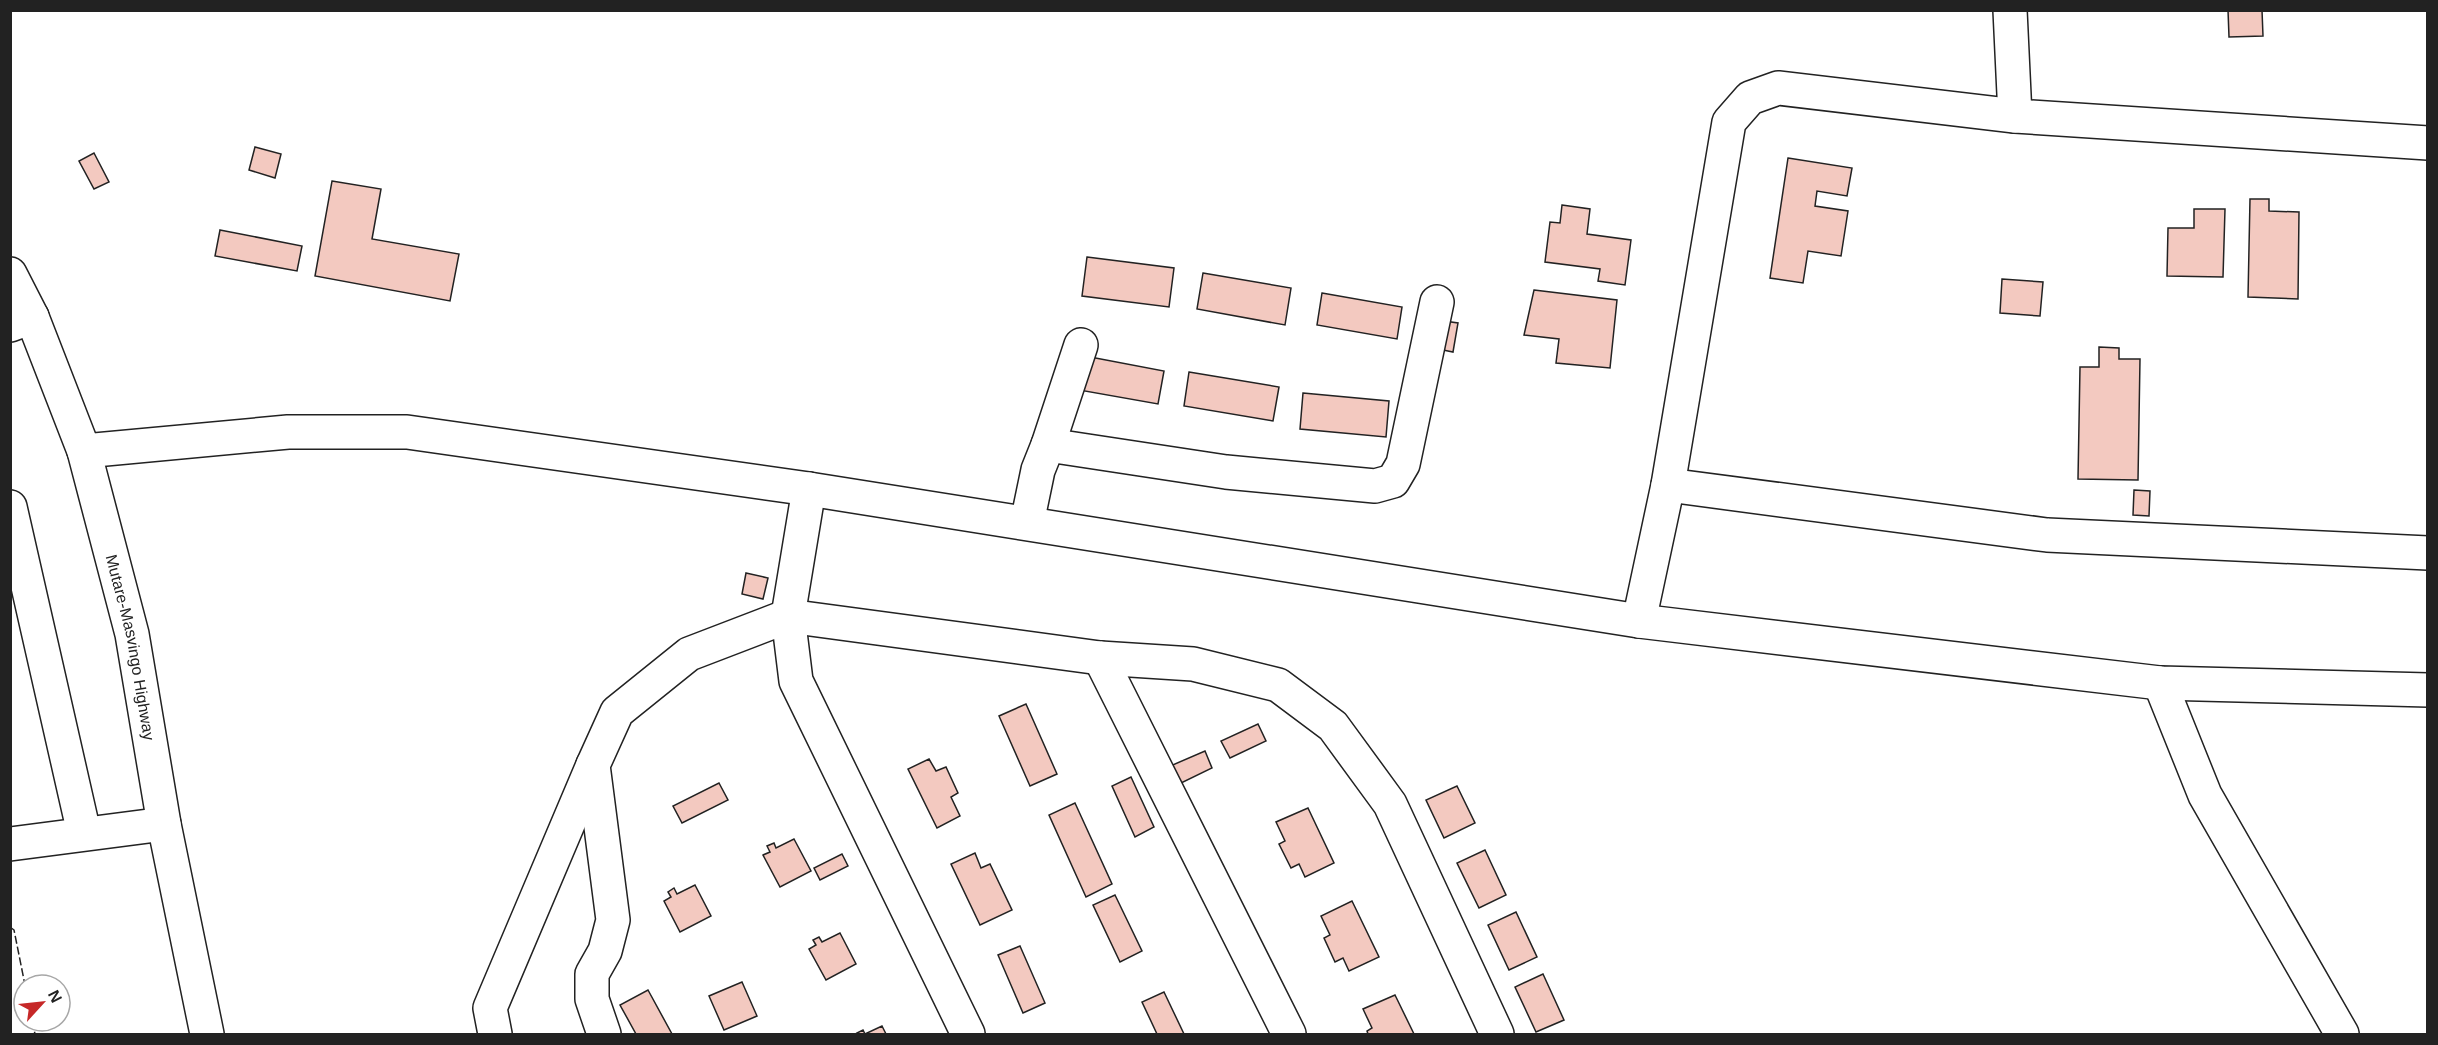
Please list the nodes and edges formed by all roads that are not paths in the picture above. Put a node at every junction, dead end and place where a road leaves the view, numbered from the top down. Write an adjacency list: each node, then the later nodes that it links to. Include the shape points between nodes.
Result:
1 (2010, 10): 2 (main road)
2 (2015, 116): 3 (main road); 10 (main road, via 1778,88 1750,98 1729,122)
3 (2427, 143)
4 (10, 274): 6 (main road, Mutare-Masvingo Highway)
5 (1437, 302): 8 (main road, via 1403,464 1393,481 1375,486 1226,472)
6 (21, 321): 9 (main road, Mutare-Masvingo Highway)
7 (1080, 345): 8 (main road)
8 (1048, 445): 13 (main road, via 1038,470)
9 (84, 451): 11 (main road, via 288,432 407,432); 21 (main road, Mutare-Masvingo Highway, via 132,634)
10 (1668, 485): 14 (main road, via 2047,535); 16 (main road)
11 (809, 489): 13 (main road); 15 (main road)
12 (10, 507): 22 (main road)
13 (1027, 523): 16 (main road)
14 (2427, 553)
15 (788, 616): 17 (main road); 20 (main road, via 689,654 617,712); 27 (main road, via 796,681)
16 (1639, 621): 18 (main road)
17 (1100, 658): 28 (main road); 29 (main road, via 1193,664 1278,686 1333,726 1390,804)
18 (2160, 683): 19 (main road); 30 (main road, via 2205,795)
19 (2427, 690)
20 (593, 765): 25 (main road, via 490,1008); 26 (main road, via 612,920 604,951 592,974 592,999)
21 (164, 824): 22 (main road); 24 (main road, Mutare-Masvingo Highway)
22 (84, 833): 23 (main road)
23 (10, 844)
24 (207, 1035)
25 (495, 1035)
26 (604, 1035)
27 (968, 1035)
28 (1289, 1035)
29 (1497, 1035)
30 (2342, 1035)

